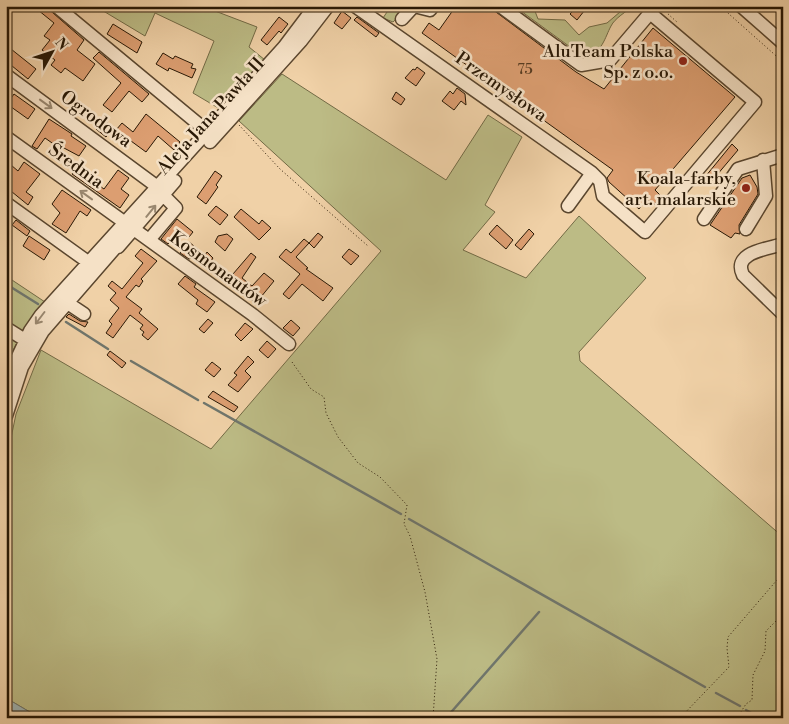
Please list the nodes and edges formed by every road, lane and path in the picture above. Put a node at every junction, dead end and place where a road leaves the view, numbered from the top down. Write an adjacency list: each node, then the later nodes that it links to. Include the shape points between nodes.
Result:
1 (56, 6): 17 (street)
2 (315, 6): 16 (street, Aleja Jana Pawła II)
3 (328, 6): 16 (street, Aleja Jana Pawła II, via 301,42)
4 (355, 6): 21 (street, Przemysłowa)
5 (433, 6): 11 (street, via 430,10 414,6)
6 (500, 6): 10 (street, via 581,65 610,60)
7 (674, 6): 10 (path)
8 (720, 6): 14 (path)
9 (741, 6): 13 (street)
10 (663, 11): 12 (path); 21 (street, via 755,102 645,232 603,196 600,181)
11 (402, 20)
12 (677, 21)
13 (783, 43)
14 (783, 62)
15 (6, 75): 22 (street, Ogrodowa, one-way to 22)
16 (228, 116): 17 (street, Aleja Jana Pawła II); 22 (street, Aleja Jana Pawła II); 30 (path, via 246,130 280,169)
17 (208, 132): 22 (street, Aleja Jana Pawła II)
18 (6, 138): 26 (street, Średnia, one-way to 18)
19 (783, 155): 20 (street)
20 (763, 160): 25 (street, via 738,170); 27 (street, via 766,196)
21 (592, 173): 24 (street)
22 (162, 191): 26 (street, Aleja Jana Pawła II); 28 (street, via 176,208)
23 (6, 203): 31 (street)
24 (568, 206)
25 (704, 219)
26 (130, 226): 28 (street, Kosmonautów); 31 (street, Aleja Jana Pawła II); 32 (street, Aleja Jana Pawła II, via 118,247)
27 (746, 229)
28 (150, 240): 39 (street, Kosmonautów)
29 (783, 244): 36 (street, via 750,254 741,266 743,275)
30 (368, 246)
31 (88, 262): 32 (street); 33 (street, Aleja Jana Pawła II)
32 (102, 262): 34 (street, Aleja Jana Pawła II)
33 (66, 286): 34 (street); 38 (street, Aleja Jana Pawła II, one-way to 38)
34 (66, 302): 35 (street); 42 (street, Aleja Jana Pawła II, via 31,349 16,382)
35 (84, 314)
36 (783, 314)
37 (6, 328): 38 (street)
38 (25, 340): 41 (street, Aleja Jana Pawła II)
39 (289, 344)
40 (292, 362): 45 (path, via 311,389 324,397 326,413 358,463 380,477 407,505 404,524 425,592 437,659)
41 (6, 382)
42 (6, 416)
43 (783, 573): 46 (path, via 728,637 729,667)
44 (783, 614): 47 (path, via 766,631 765,651 753,675 752,700)
45 (433, 718)
46 (680, 718)
47 (737, 718)

